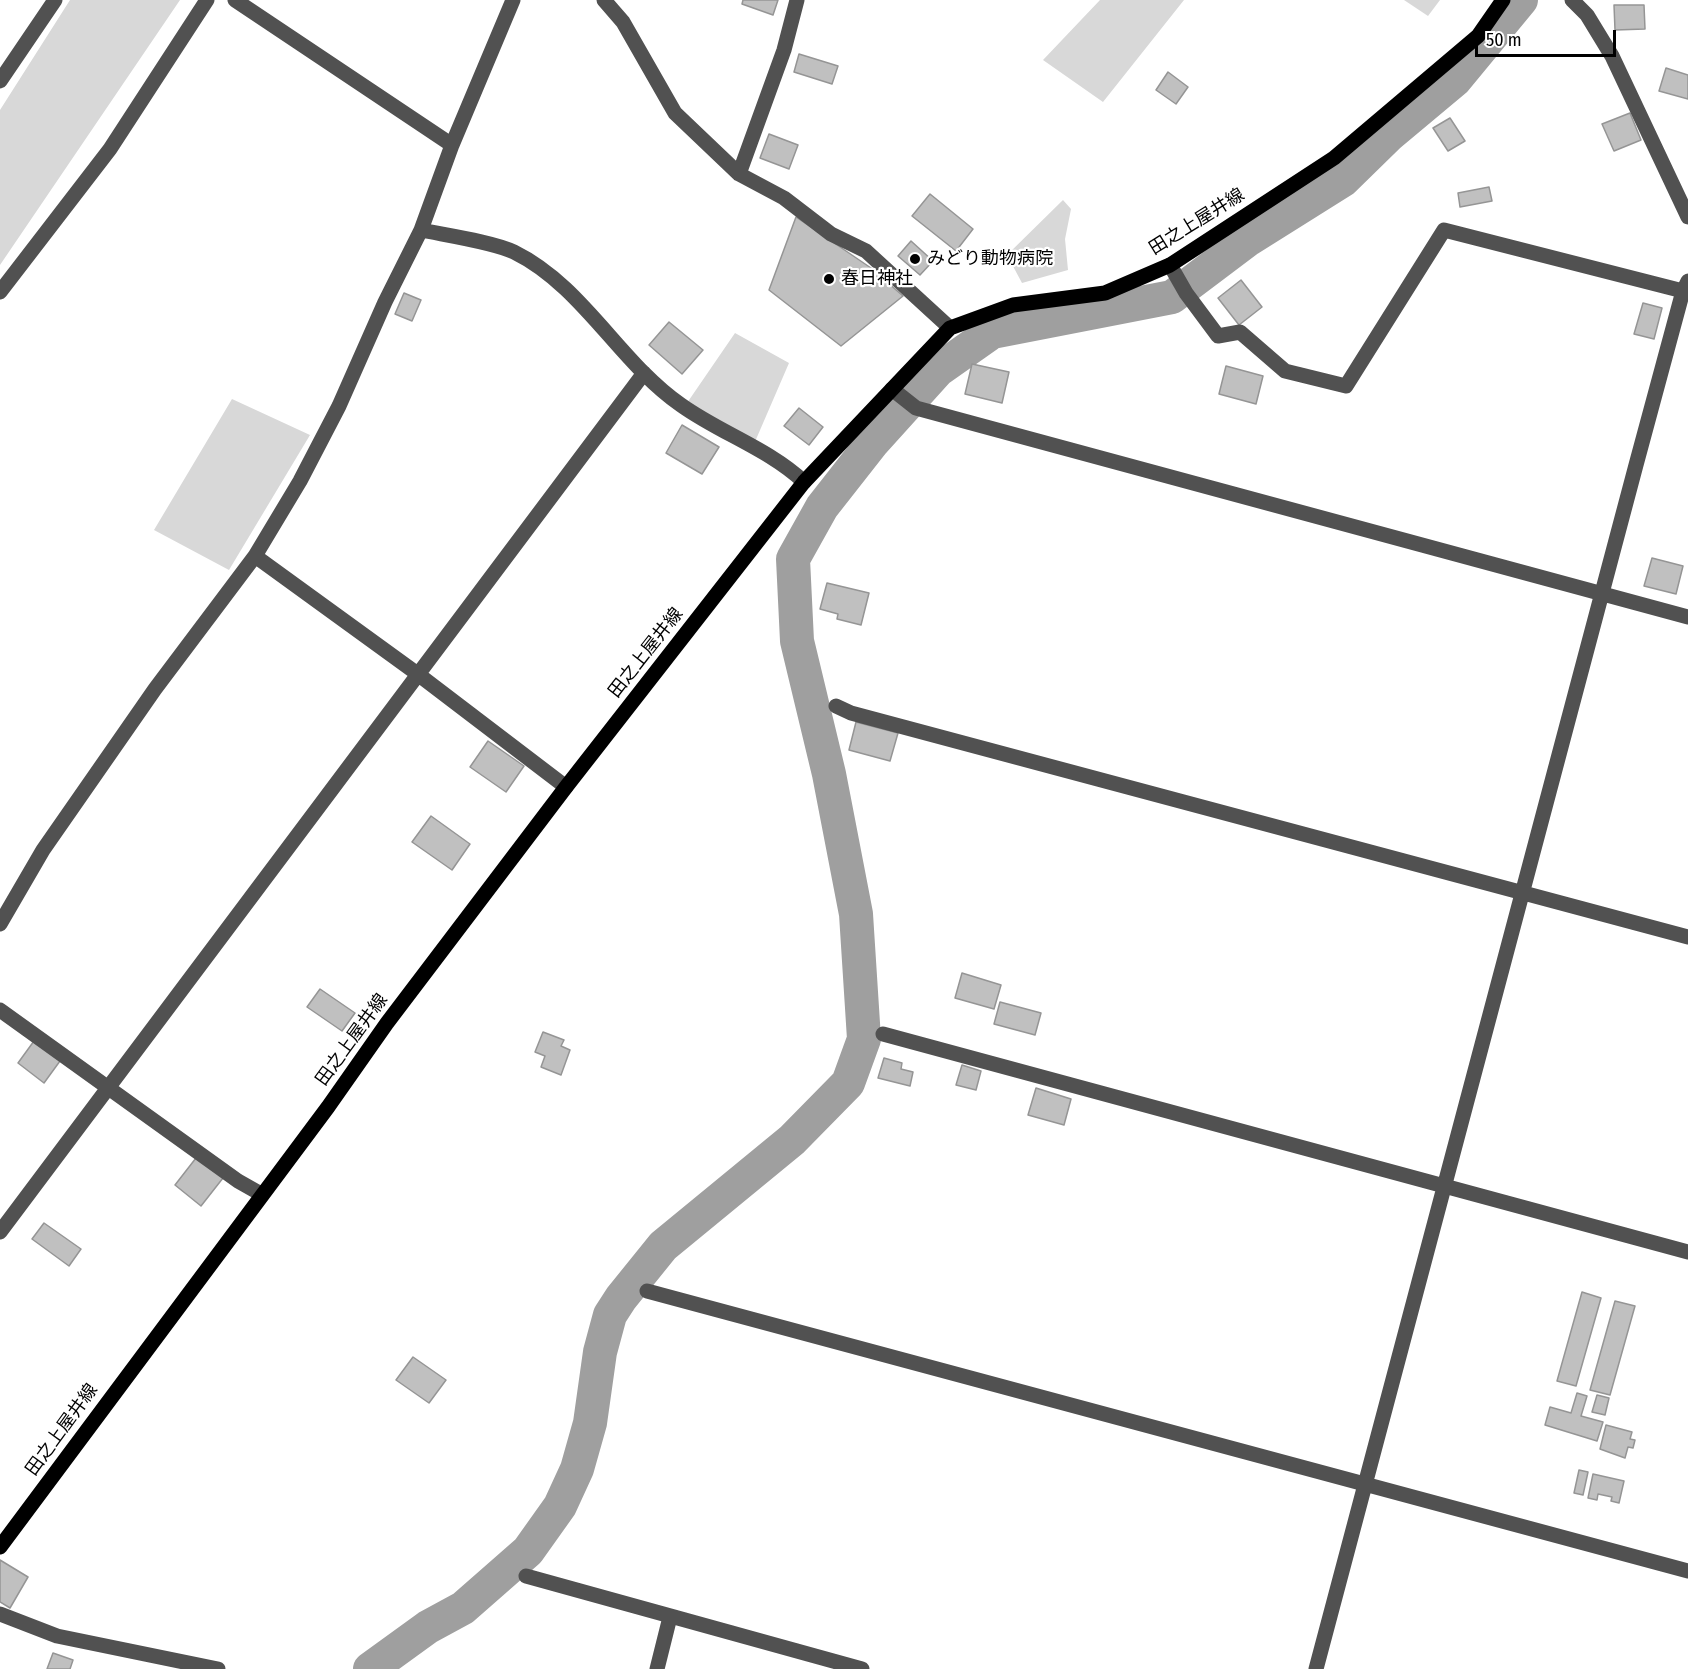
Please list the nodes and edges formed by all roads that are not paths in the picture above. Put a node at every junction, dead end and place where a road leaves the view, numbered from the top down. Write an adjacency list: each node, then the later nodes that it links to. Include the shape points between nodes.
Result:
1 (55, 0): 9 (street)
2 (207, 0): 16 (street, via 110,149)
3 (235, 0): 10 (street)
4 (513, 0): 10 (street)
5 (604, 0): 11 (street, via 623,22 675,113)
6 (797, 0): 11 (street, via 784,50)
7 (1503, 0): 14 (main road, 田之上屋井線, via 1478,36 1334,158)
8 (1572, 0): 12 (street, via 1587,15 1612,56)
9 (0, 81)
10 (452, 145): 13 (street)
11 (739, 174): 17 (street, via 784,198 831,234 866,251)
12 (1688, 216)
13 (421, 230): 18 (street, via 513,252 560,283); 21 (street, via 339,406)
14 (1174, 271): 15 (street, via 1218,336 1240,332 1285,371 1346,386 1444,230); 17 (main road, 田之上屋井線, via 1105,293 1013,305)
15 (1685, 286): 22 (street)
16 (0, 292)
17 (950, 328): 19 (main road, 田之上屋井線)
18 (644, 373): 20 (street, via 680,405 788,467); 24 (street)
19 (891, 389): 20 (main road, 田之上屋井線); 22 (street, via 916,408)
20 (804, 482): 26 (main road, 田之上屋井線)
21 (255, 556): 24 (street); 28 (street, via 43,850)
22 (1603, 594): 23 (street); 27 (street)
23 (1688, 616)
24 (419, 675): 26 (street); 32 (street)
25 (836, 706): 27 (street, via 851,714)
26 (566, 787): 34 (main road, 田之上屋井線)
27 (1521, 894): 29 (street); 33 (street)
28 (0, 924)
29 (1688, 937)
30 (0, 1010): 32 (street)
31 (883, 1035): 33 (street)
32 (109, 1086): 34 (street); 35 (street)
33 (1446, 1186): 36 (street); 38 (street)
34 (261, 1194): 39 (main road, 田之上屋井線)
35 (0, 1232)
36 (1688, 1252)
37 (647, 1292): 38 (street)
38 (1366, 1484): 40 (street); 47 (street)
39 (0, 1547)
40 (1688, 1571)
41 (526, 1576): 43 (street)
42 (0, 1614): 44 (street, via 57,1636)
43 (670, 1617): 45 (street); 46 (street)
44 (218, 1669)
45 (657, 1669)
46 (862, 1669)
47 (1316, 1669)

